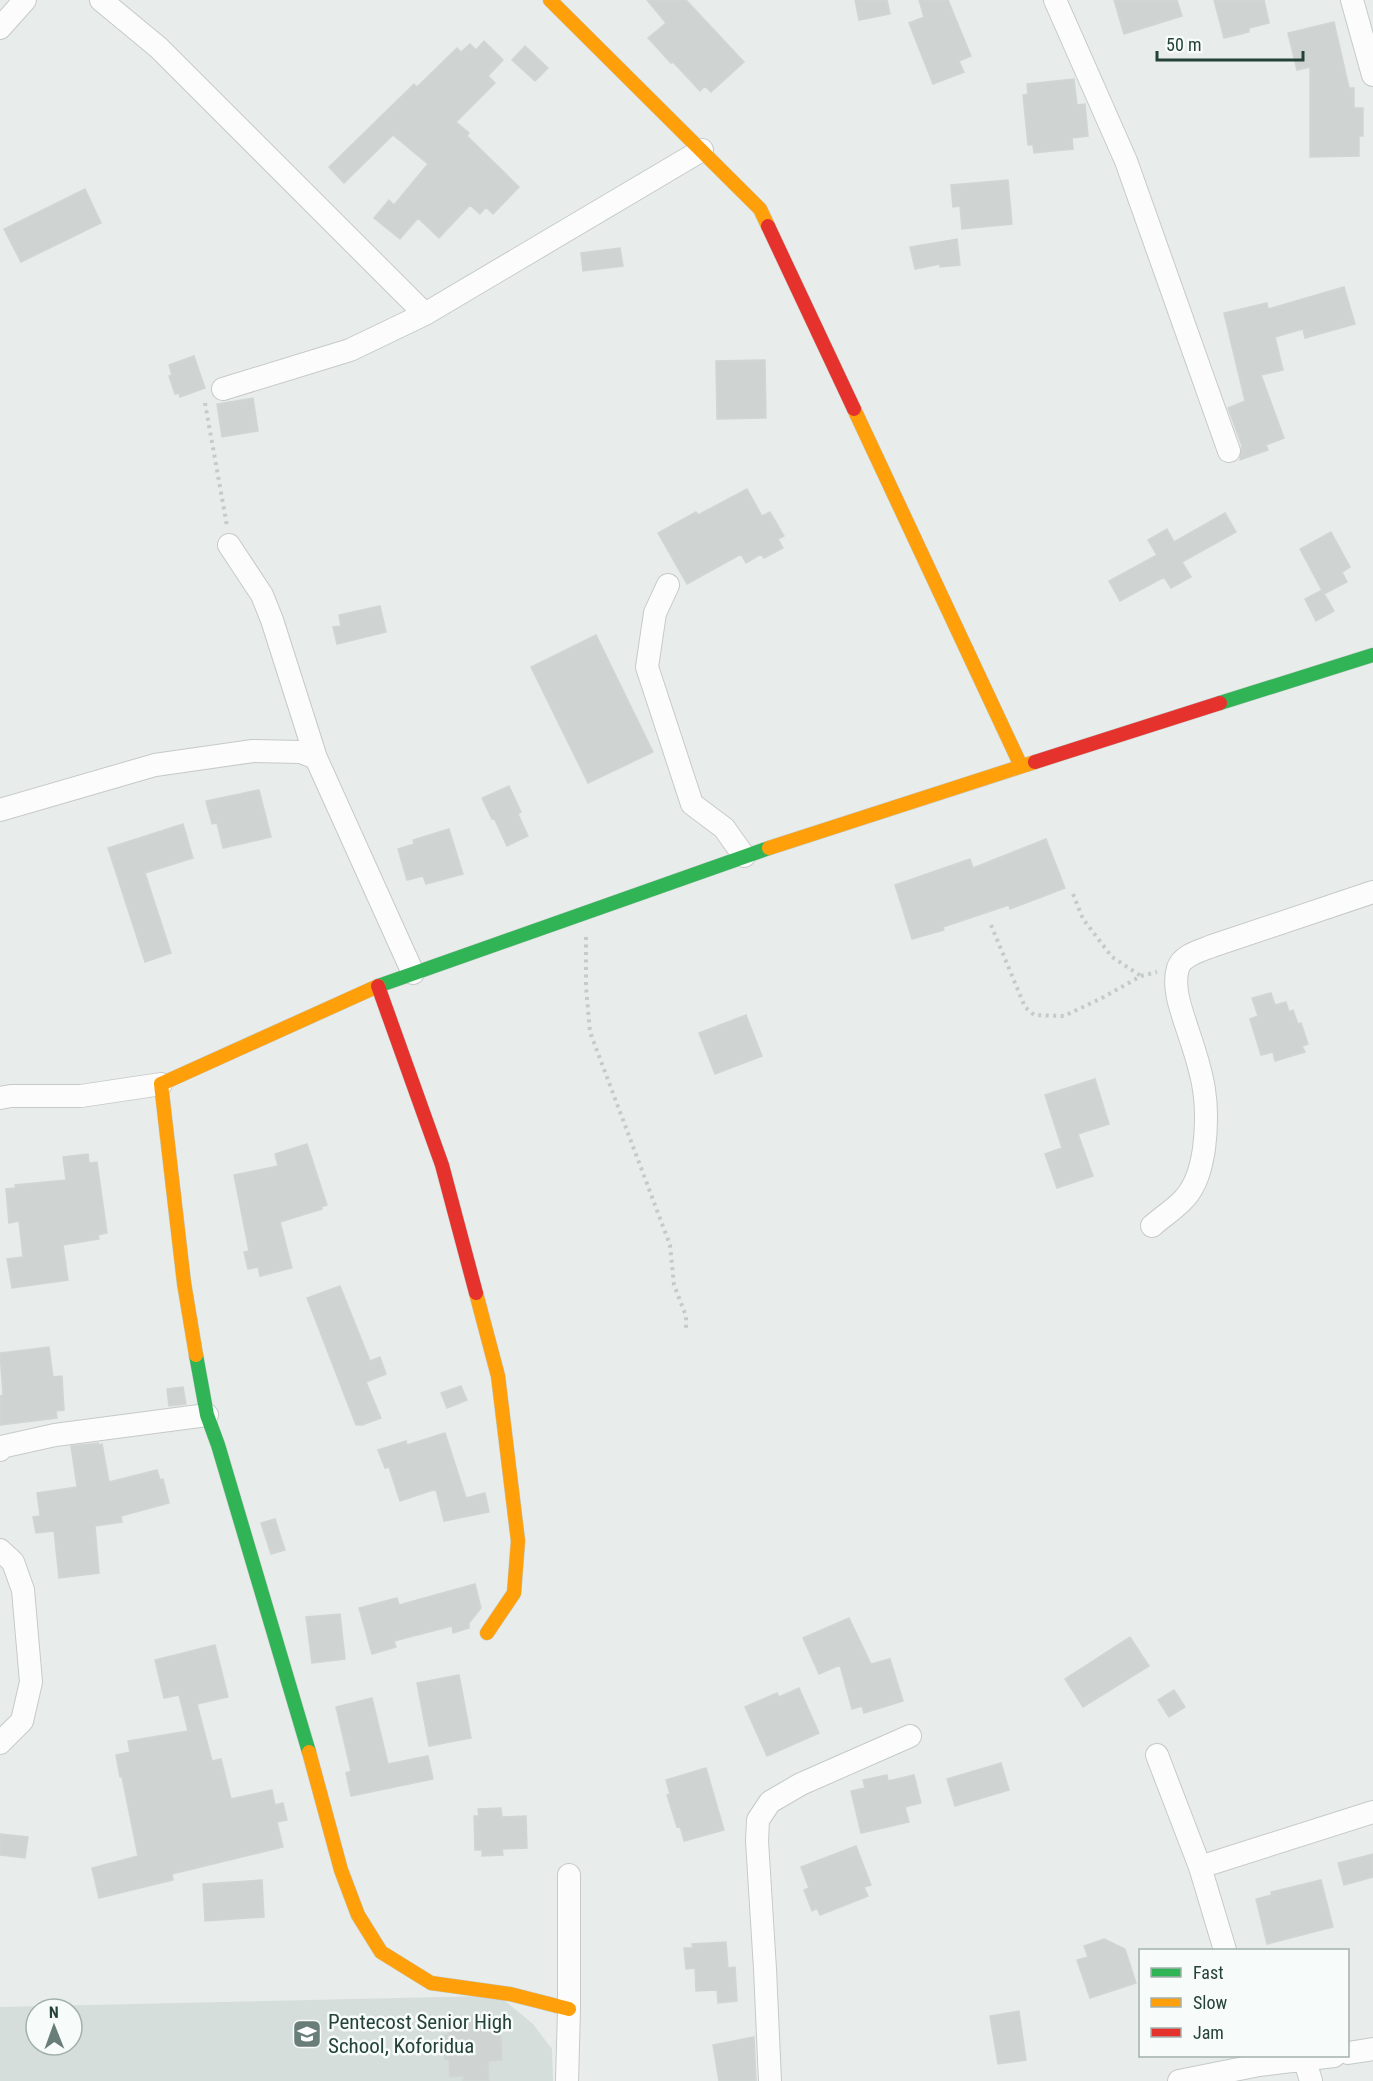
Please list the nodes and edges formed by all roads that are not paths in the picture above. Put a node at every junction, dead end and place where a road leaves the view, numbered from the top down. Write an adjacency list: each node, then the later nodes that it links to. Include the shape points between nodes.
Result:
1 (25, 0): 6 (street)
2 (101, 0): 9 (street, via 159,48)
3 (550, 0): 8 (street)
4 (1055, 0): 11 (street, via 1126,161)
5 (1352, 0): 7 (street)
6 (0, 28)
7 (1373, 75)
8 (702, 150): 9 (street); 16 (street, via 760,209)
9 (425, 314): 10 (street, via 350,350)
10 (224, 389)
11 (1229, 451)
12 (230, 545): 15 (street, via 262,595)
13 (668, 585): 18 (street, via 655,613 647,667 693,804 724,828)
14 (1373, 656): 16 (street)
15 (316, 758): 17 (street, via 301,752 253,751 155,765); 20 (street)
16 (1021, 766): 18 (street)
17 (0, 810)
18 (744, 856): 20 (street)
19 (1373, 892): 24 (street, via 1212,946 1188,956 1178,967 1180,1007 1202,1071 1207,1125 1201,1171 1185,1198)
20 (413, 973): 21 (street)
21 (378, 986): 22 (street); 28 (street, via 442,1165 498,1376 518,1541 514,1593)
22 (161, 1084): 23 (street, via 81,1096); 25 (street, via 184,1283)
23 (0, 1098)
24 (1152, 1226)
25 (207, 1415): 26 (street, via 55,1435); 36 (street, via 296,1705 341,1870 358,1915 381,1952 431,1983 510,1994)
26 (0, 1450)
27 (0, 1550): 30 (street, via 13,1562 23,1590 31,1682 22,1721)
28 (487, 1633)
29 (910, 1736): 43 (street, via 801,1784 770,1802 758,1820)
30 (0, 1743)
31 (1157, 1755): 33 (street)
32 (1373, 1812): 33 (street)
33 (1200, 1867): 35 (street)
34 (569, 1875): 36 (street)
35 (1225, 1949)
36 (569, 2009): 42 (street)
37 (1373, 2049): 38 (street)
38 (1349, 2053)
39 (1331, 2057): 41 (street)
40 (1258, 2060): 41 (street); 44 (street)
41 (1308, 2071)
42 (567, 2081)
43 (770, 2081)
44 (1179, 2081)

